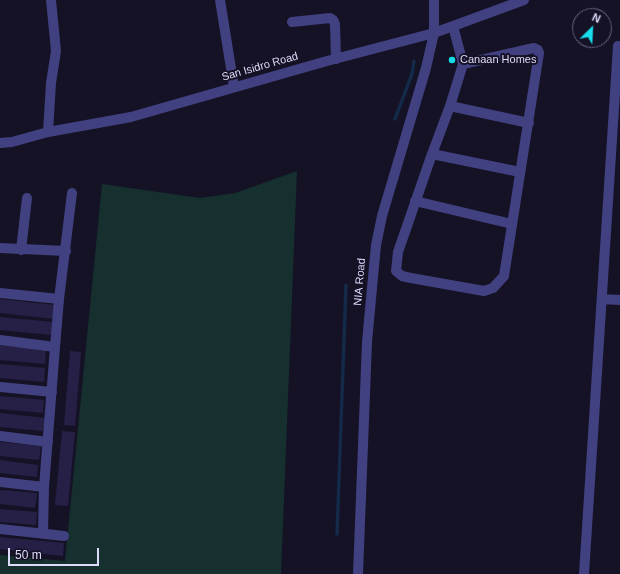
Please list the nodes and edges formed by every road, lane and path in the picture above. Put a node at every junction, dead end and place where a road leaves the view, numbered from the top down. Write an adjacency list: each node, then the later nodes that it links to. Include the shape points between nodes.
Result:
1 (51, 0): 14 (street, via 56,51)
2 (220, 0): 11 (street)
3 (434, 0): 7 (street, NIA Road)
4 (524, 0): 6 (street, San Isidro Road)
5 (292, 22): 9 (street, via 330,18 333,20)
6 (453, 26): 7 (street, San Isidro Road); 10 (street)
7 (434, 33): 9 (street, San Isidro Road); 40 (street, NIA Road, via 382,216 376,246 366,342)
8 (620, 46): 27 (street)
9 (336, 59): 11 (street, San Isidro Road)
10 (463, 64): 12 (street); 13 (street, via 534,48 538,50)
11 (234, 87): 14 (street, San Isidro Road, via 131,117)
12 (450, 106): 13 (street); 16 (street)
13 (529, 123): 17 (street)
14 (48, 132): 15 (street, San Isidro Road)
15 (0, 143)
16 (432, 154): 17 (street); 20 (street)
17 (520, 172): 21 (street)
18 (72, 193): 24 (street)
19 (27, 198): 23 (street)
20 (415, 201): 21 (street); 21 (street, via 398,252 396,271 402,276 484,291 493,288 504,276)
21 (512, 224)
22 (0, 248): 23 (street)
23 (21, 250): 24 (street)
24 (66, 251): 26 (street)
25 (0, 293): 26 (street)
26 (60, 299): 30 (street)
27 (602, 299): 28 (street); 41 (street)
28 (620, 300)
29 (0, 340): 30 (street)
30 (55, 347): 32 (street)
31 (0, 387): 32 (street)
32 (52, 392): 34 (street)
33 (0, 436): 34 (street)
34 (48, 442): 36 (street)
35 (0, 482): 36 (street)
36 (44, 487): 38 (street)
37 (0, 529): 38 (street)
38 (42, 533): 39 (street)
39 (64, 536)
40 (358, 574)
41 (584, 574)

